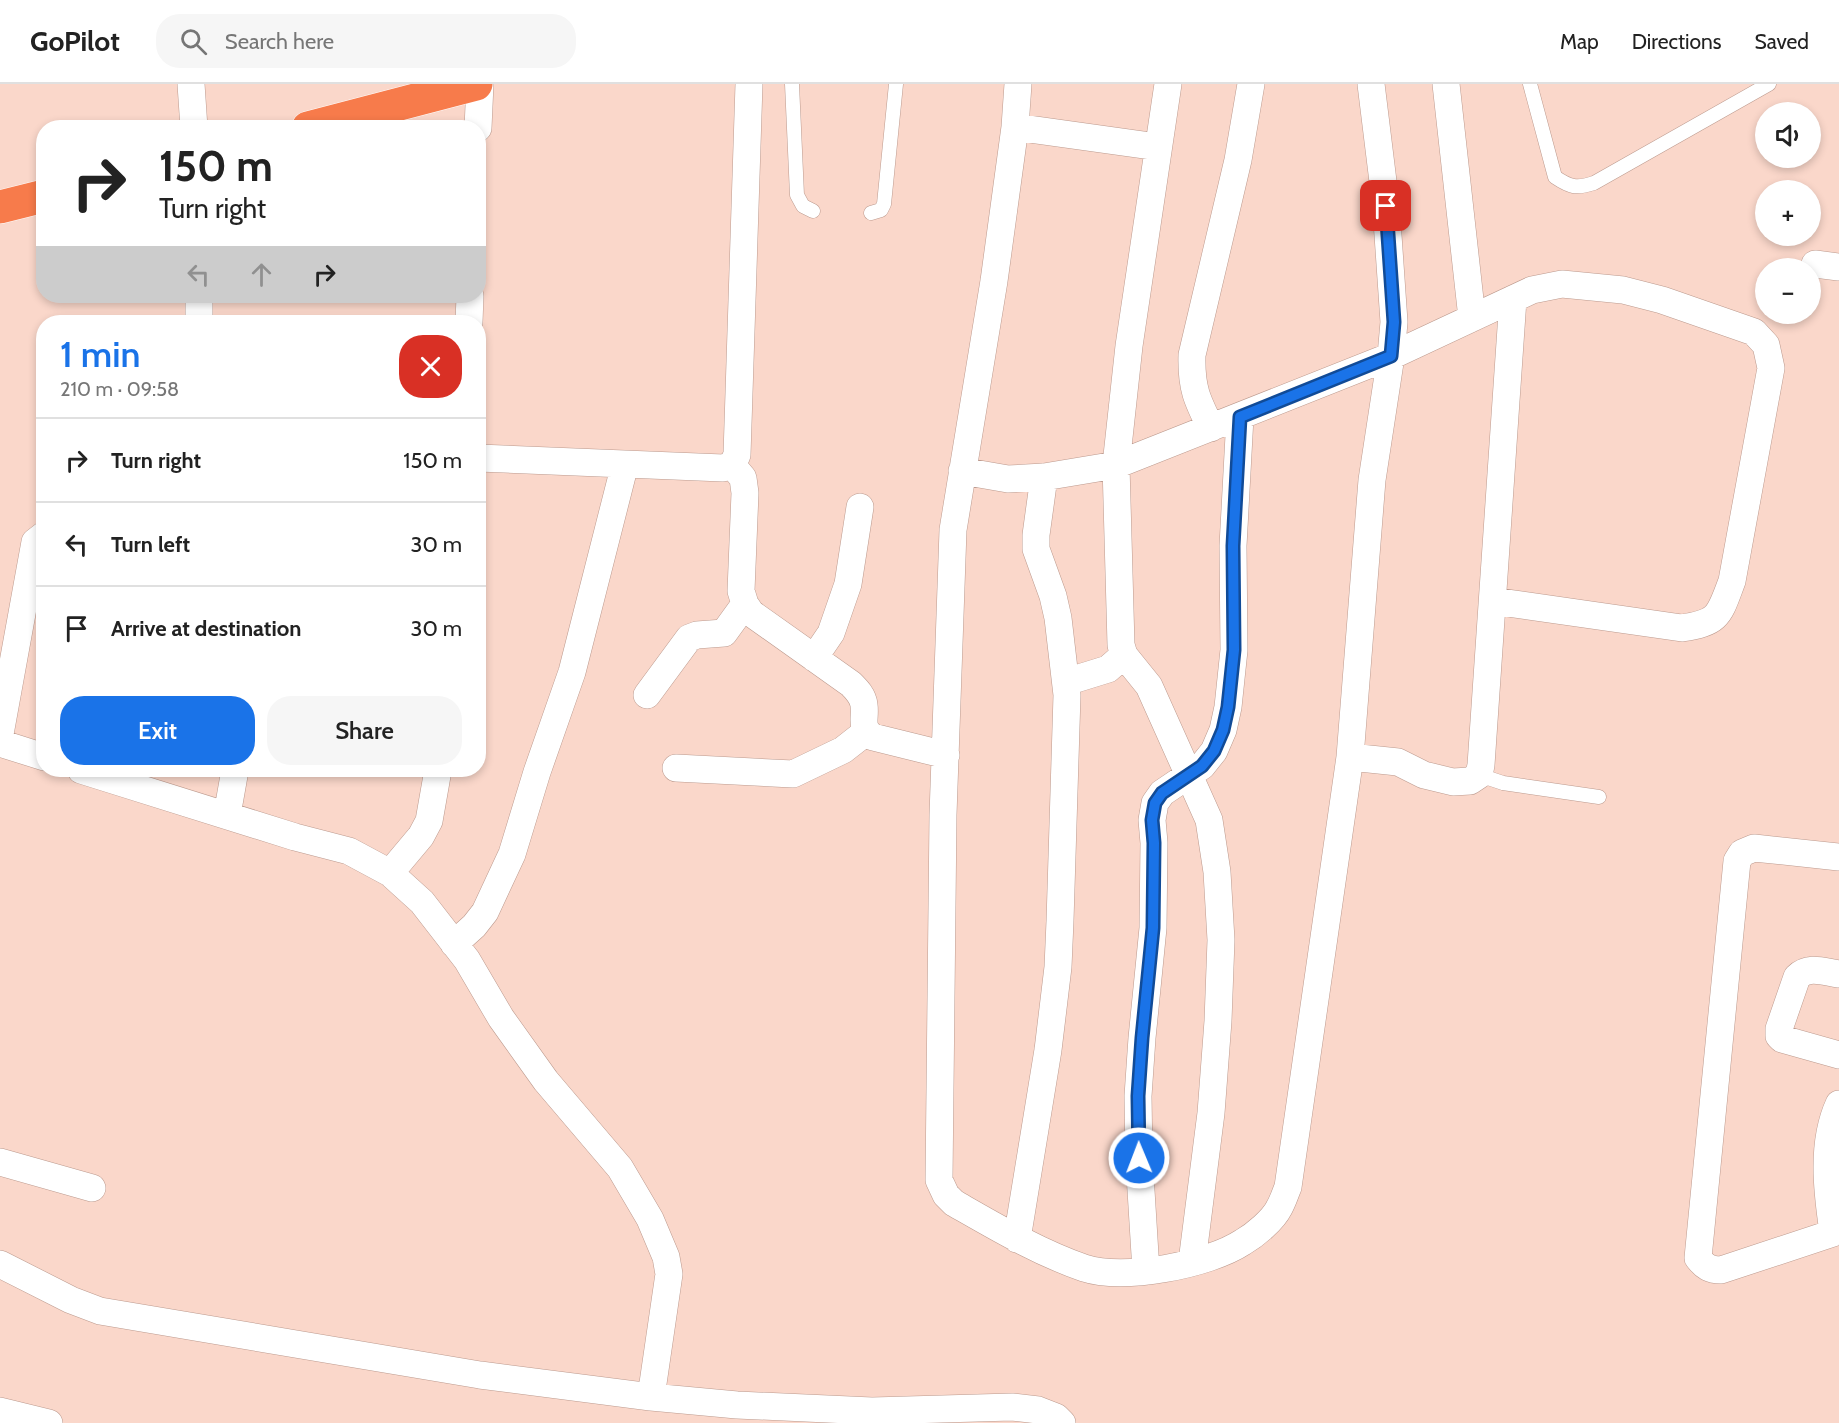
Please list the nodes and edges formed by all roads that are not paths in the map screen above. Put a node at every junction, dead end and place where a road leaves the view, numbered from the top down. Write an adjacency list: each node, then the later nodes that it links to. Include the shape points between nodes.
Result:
1 (191, 84): 13 (street)
2 (478, 84): 14 (highway); 15 (street)
3 (749, 84): 29 (street, via 737,455)
4 (792, 84): 20 (lane, via 797,195 803,206)
5 (896, 84): 21 (lane, via 884,204 881,210)
6 (1018, 84): 16 (street)
7 (1168, 84): 17 (street)
8 (1251, 84): 26 (street, via 1238,160 1192,356 1195,395)
9 (1371, 84): 24 (street, via 1386,206 1394,322)
10 (1446, 84): 23 (street)
11 (1530, 84): 12 (lane, via 1555,177 1568,186 1581,187)
12 (1769, 84)
13 (193, 120)
14 (339, 120)
15 (478, 120)
16 (1015, 127): 17 (street); 31 (street)
17 (1158, 147): 30 (street)
18 (36, 198): 19 (highway)
19 (0, 207)
20 (813, 211)
21 (871, 213)
22 (1513, 299): 23 (street); 35 (street); 35 (street, via 1562,284 1623,290 1662,300 1754,332 1766,345 1771,368 1732,581 1720,612 1704,624 1682,628)
23 (1472, 318): 24 (street)
24 (1391, 356): 25 (street); 46 (street, via 1372,480)
25 (1240, 417): 26 (street); 48 (street, via 1233,546 1234,650 1228,707 1214,751)
26 (1211, 428): 30 (street)
27 (486, 458): 28 (street)
28 (625, 464): 29 (street, via 723,468); 57 (street, via 572,672 512,854 485,912)
29 (732, 465): 36 (street, via 743,478 746,493 741,591)
30 (1116, 465): 32 (street); 37 (street)
31 (962, 471): 32 (street, via 1008,479); 45 (street, via 953,530)
32 (1044, 477): 39 (street, via 1036,549 1053,596)
33 (860, 507): 38 (street, via 848,584 831,633)
34 (36, 541): 42 (street)
35 (1493, 601): 49 (street)
36 (745, 604): 38 (street, via 751,613); 40 (street, via 724,633 689,638)
37 (1124, 655): 39 (street, via 1108,669); 48 (street, via 1149,686)
38 (814, 658): 41 (street, via 860,694)
39 (1066, 682): 64 (street, via 1058,968)
40 (647, 695)
41 (866, 732): 45 (street); 47 (street, via 843,750 794,774)
42 (0, 734)
43 (0, 743): 44 (street)
44 (36, 754)
45 (945, 755): 64 (street, via 939,1180 954,1203)
46 (1350, 757): 49 (street, via 1398,762 1424,776 1453,782 1470,781); 65 (street, via 1288,1187 1278,1210 1243,1242 1211,1258)
47 (676, 768)
48 (1189, 775): 65 (street, via 1209,820 1221,939 1211,1113); 67 (street, via 1162,793 1155,803 1152,820 1153,928 1138,1096)
49 (1479, 775): 53 (lane, via 1503,783)
50 (117, 777): 54 (street)
51 (234, 777): 54 (street)
52 (437, 777): 56 (street, via 429,821)
53 (1599, 797)
54 (227, 815): 56 (street, via 349,851)
55 (1839, 857): 63 (street, via 1754,848 1742,853 1737,861 1698,1258 1711,1270 1721,1270)
56 (390, 873): 57 (street, via 422,902)
57 (454, 944): 68 (street, via 546,1081 620,1168 650,1219 669,1274)
58 (1839, 974): 59 (street, via 1803,971 1797,977 1779,1029 1782,1039)
59 (1839, 1054)
60 (1839, 1104): 63 (street, via 1827,1175)
61 (0, 1162): 62 (street)
62 (92, 1188)
63 (1836, 1231)
64 (1017, 1239): 67 (street, via 1086,1268 1117,1273)
65 (1192, 1262): 67 (street)
66 (0, 1264): 68 (street, via 100,1311 480,1375)
67 (1146, 1271)
68 (651, 1397): 71 (street, via 736,1406 872,1411 1012,1407 1038,1410)
69 (0, 1411): 70 (street)
70 (50, 1423)
71 (1062, 1423)

